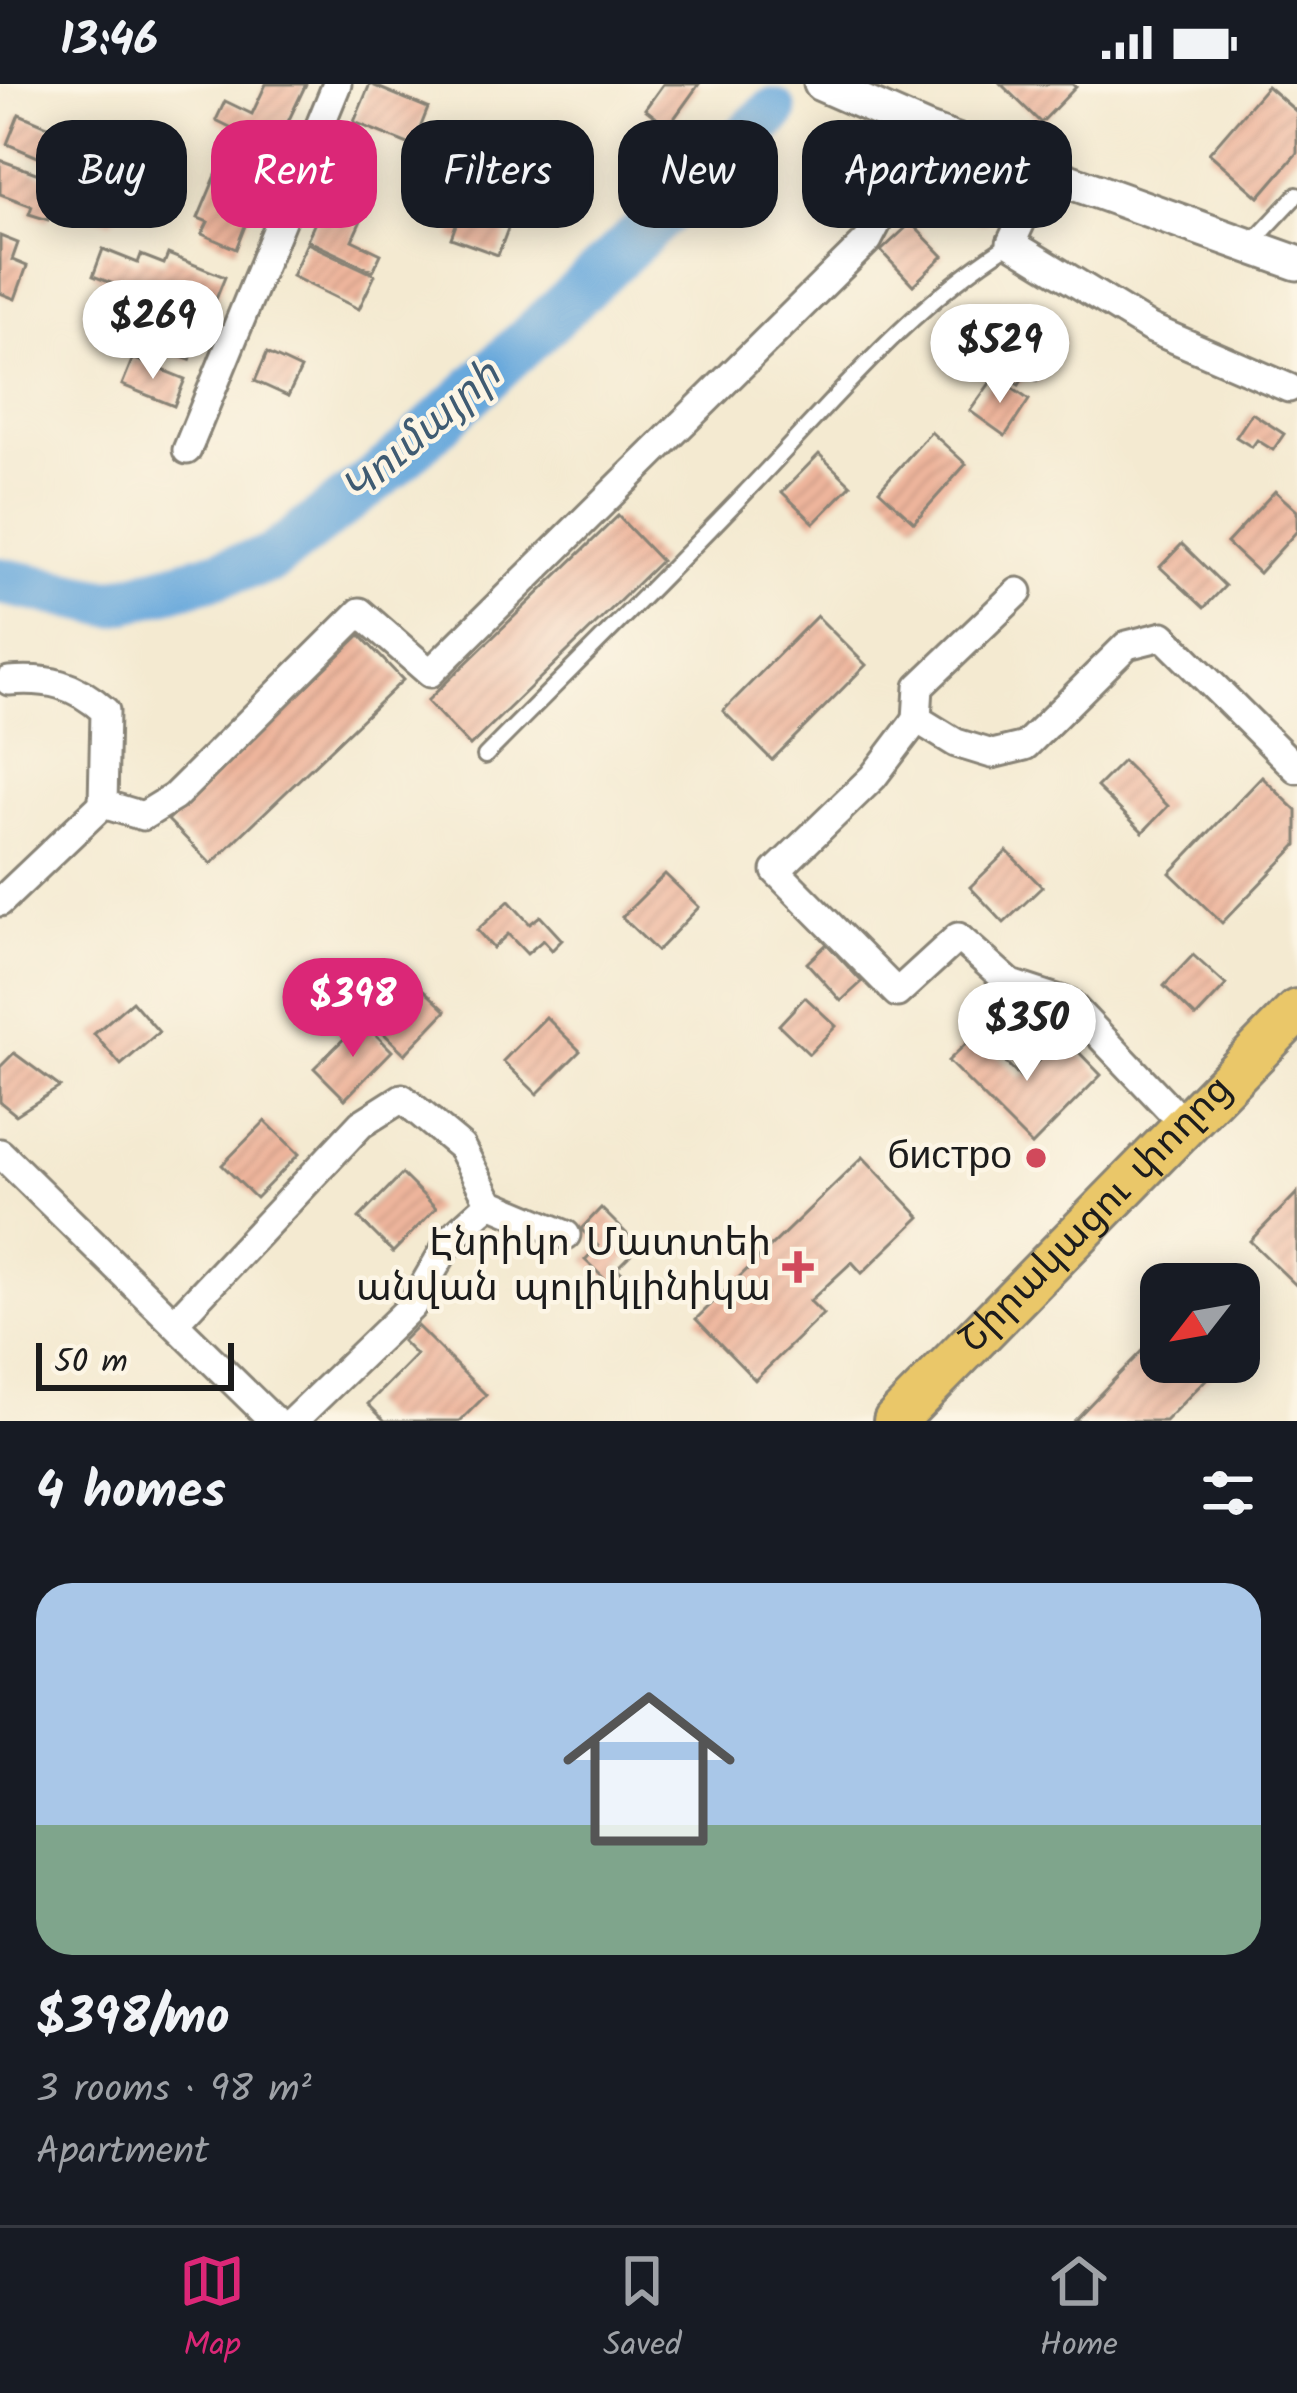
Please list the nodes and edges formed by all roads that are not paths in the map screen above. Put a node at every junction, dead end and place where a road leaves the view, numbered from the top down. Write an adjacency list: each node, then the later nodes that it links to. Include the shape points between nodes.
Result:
1 (338, 84): 12 (street)
2 (820, 84): 3 (street)
3 (903, 120)
4 (1072, 184): 9 (street)
5 (1297, 195): 9 (lane)
6 (874, 228): 18 (street, via 430,673 360,612 174,796 143,816)
7 (1018, 228): 8 (street)
8 (1011, 243): 11 (street, via 1150,328); 16 (lane, via 956,278 863,363)
9 (1249, 246): 10 (street)
10 (1297, 262)
11 (1289, 388)
12 (187, 450)
13 (1018, 592): 15 (street, via 919,687)
14 (9, 680): 18 (street, via 82,690 105,712)
15 (917, 719): 17 (street, via 992,754 1025,746 1127,645 1163,636); 21 (street, via 873,778 776,872 897,993 958,937 1010,984 1069,1004)
16 (484, 756)
17 (1297, 769)
18 (103, 804): 19 (street)
19 (0, 902)
20 (1297, 1011): 21 (main road, Շիրակացու փողոց)
21 (1184, 1124): 28 (main road, Շիրակացու փողոց)
22 (0, 1153): 25 (street)
23 (490, 1203): 24 (street); 25 (street, via 461,1147 402,1098 361,1124); 27 (street, via 452,1237 412,1306)
24 (566, 1235)
25 (176, 1322): 26 (street)
26 (274, 1421)
27 (292, 1421)
28 (896, 1421)

